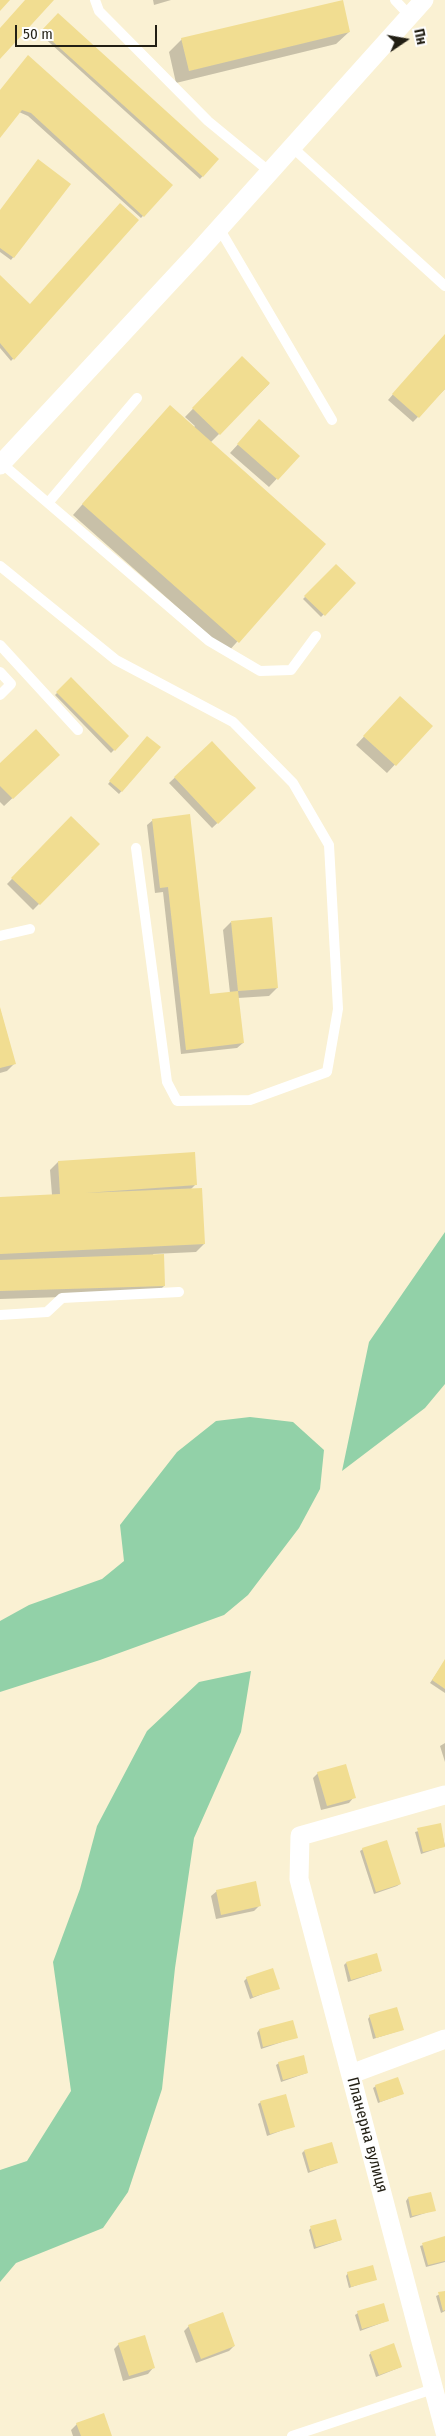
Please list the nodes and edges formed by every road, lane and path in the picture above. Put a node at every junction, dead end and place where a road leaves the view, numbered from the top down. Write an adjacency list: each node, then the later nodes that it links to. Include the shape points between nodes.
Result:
1 (95, 0): 6 (lane, via 99,11 208,121)
2 (395, 0): 4 (lane)
3 (424, 0): 4 (street)
4 (410, 16): 5 (street)
5 (292, 147): 6 (street); 8 (lane)
6 (270, 172): 7 (street)
7 (219, 228): 10 (lane); 11 (street)
8 (445, 286)
9 (137, 398): 12 (lane)
10 (332, 420)
11 (1, 463): 12 (lane)
12 (48, 503): 14 (lane, via 209,642 260,671 291,670)
13 (0, 566): 19 (lane, via 116,660 234,722 293,783 329,845 338,1008 327,1072 250,1100 177,1102 167,1082)
14 (316, 636)
15 (0, 645): 18 (lane)
16 (0, 672): 17 (lane, via 11,684)
17 (0, 695)
18 (78, 730)
19 (136, 848)
20 (30, 929): 21 (lane)
21 (0, 936)
22 (179, 1292): 23 (lane, via 62,1298 47,1312)
23 (0, 1315)
24 (445, 1795): 26 (street, Планерна вулиця, via 300,1836 299,1879)
25 (445, 2039): 26 (street)
26 (351, 2074): 27 (street, Планерна вулиця)
27 (433, 2389): 28 (street, Планерна вулиця); 29 (lane)
28 (445, 2432)
29 (292, 2436)

